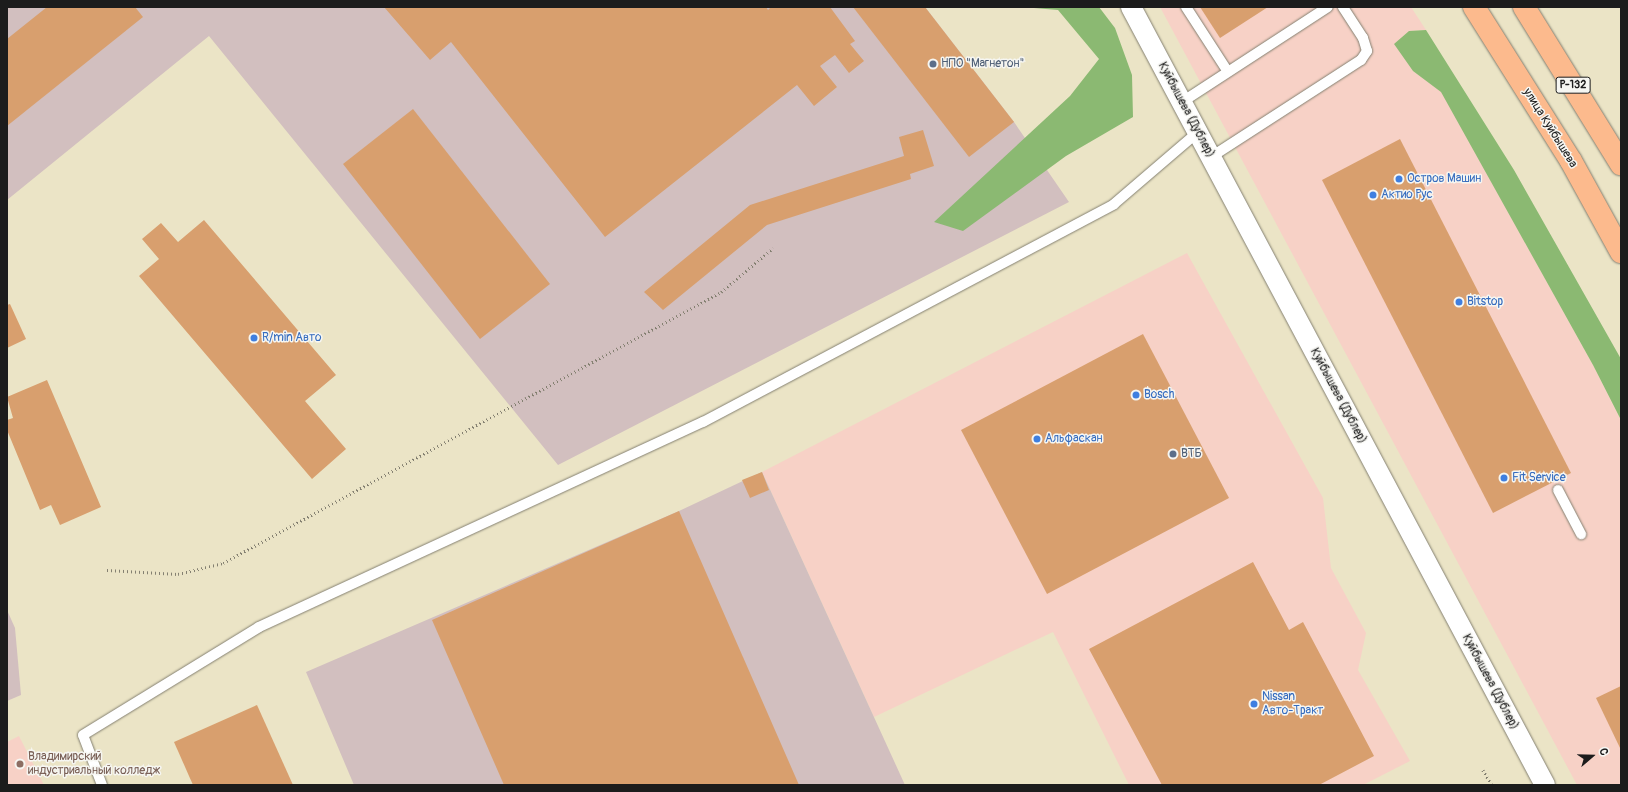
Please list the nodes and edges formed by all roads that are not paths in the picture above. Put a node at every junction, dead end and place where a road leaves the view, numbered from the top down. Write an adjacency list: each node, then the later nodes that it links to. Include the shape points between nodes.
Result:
1 (1131, 7): 8 (street, Куйбышева (Дублер))
2 (1186, 7): 7 (lane)
3 (1328, 7): 7 (lane)
4 (1343, 7): 10 (lane, via 1363,38 1367,51 1361,60)
5 (1474, 7): 12 (highway, улица Куйбышева, via 1571,161)
6 (1524, 7): 11 (highway, Р-132)
7 (1228, 72): 8 (lane)
8 (1182, 102): 9 (street, Куйбышева (Дублер))
9 (1198, 132): 10 (street, Куйбышева (Дублер)); 15 (lane, via 1114,204 702,422 259,627 83,735)
10 (1211, 158): 16 (street, Куйбышева (Дублер))
11 (1621, 164)
12 (1621, 252)
13 (1558, 490): 14 (lane)
14 (1580, 534)
15 (102, 785)
16 (1545, 785)

